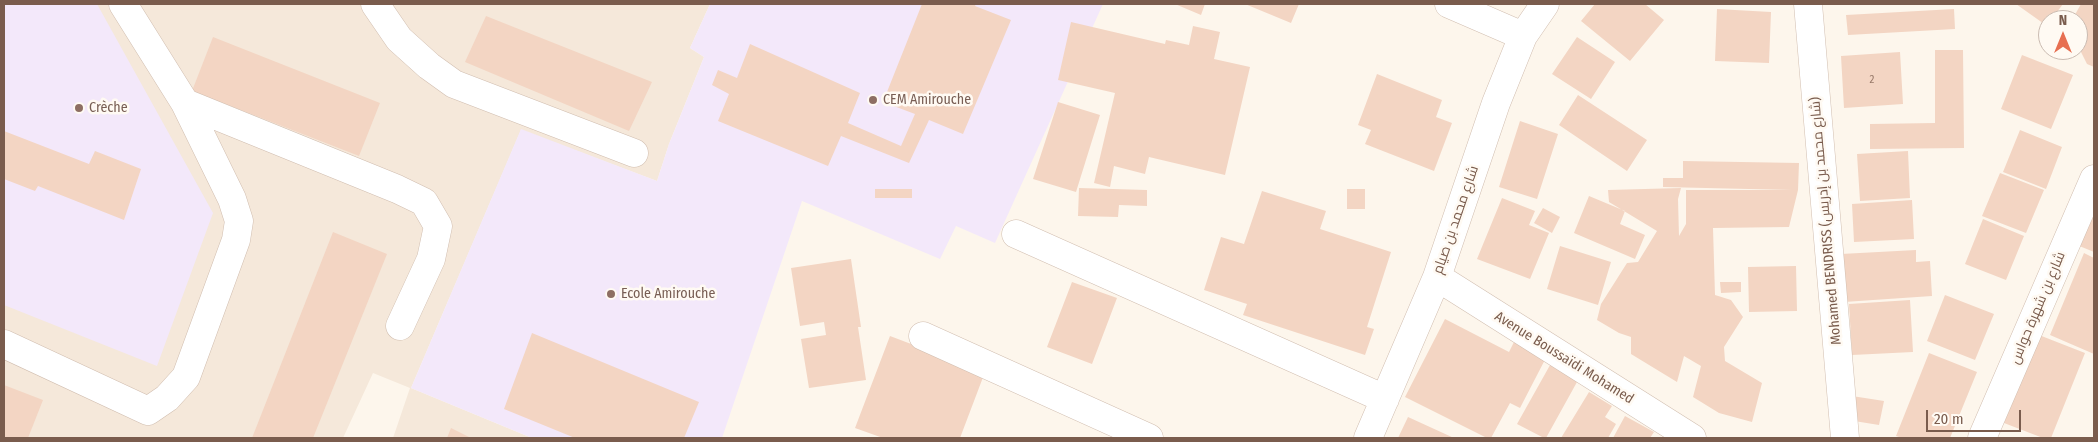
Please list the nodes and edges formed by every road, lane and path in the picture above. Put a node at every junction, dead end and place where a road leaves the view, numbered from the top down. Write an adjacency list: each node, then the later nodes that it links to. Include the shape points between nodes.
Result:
1 (123, 4): 7 (street)
2 (375, 4): 8 (street, via 398,39 454,84)
3 (1449, 4): 6 (street)
4 (1545, 4): 6 (street, شارع محمد بن صيام)
5 (1808, 4): 19 (street, Mohamed BENDRISS (شارع محمد بن إدريس))
6 (1523, 36): 11 (street, شارع محمد بن صيام, via 1496,103)
7 (185, 103): 12 (street, via 424,202 438,226 431,259); 14 (street, via 232,199 239,221 236,240 186,378 148,412)
8 (634, 153)
9 (2094, 178): 20 (street, شارع بن شهرة حواس)
10 (1016, 234): 15 (street)
11 (1437, 277): 15 (street, شارع محمد بن صيام); 18 (street, Avenue Boussaïdi Mohamed)
12 (400, 326)
13 (923, 336): 16 (street)
14 (4, 344)
15 (1385, 399): 17 (street, شارع محمد بن صيام)
16 (1149, 438)
17 (1368, 438)
18 (1692, 438)
19 (1845, 438)
20 (1982, 438)

